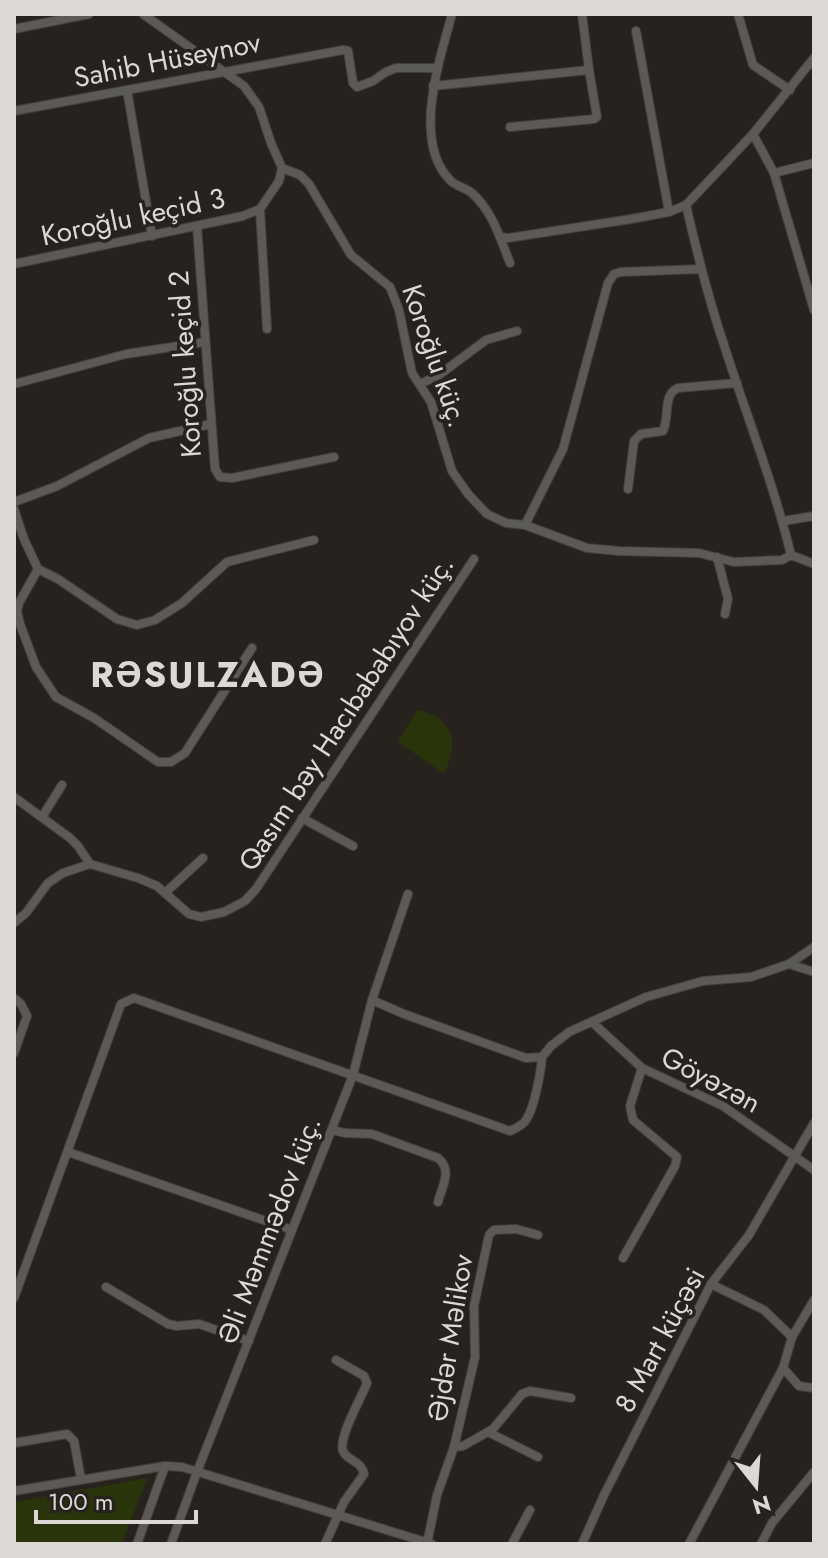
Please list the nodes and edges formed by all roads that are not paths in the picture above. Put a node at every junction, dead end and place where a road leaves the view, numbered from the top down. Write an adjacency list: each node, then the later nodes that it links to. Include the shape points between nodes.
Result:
1 (89, 14): 6 (street)
2 (143, 14): 11 (street)
3 (452, 14): 9 (street)
4 (582, 14): 10 (street)
5 (738, 14): 14 (street, via 753,65)
6 (14, 29)
7 (636, 31): 23 (street)
8 (814, 58): 14 (street)
9 (437, 68): 11 (street, Sahib Hüseynov, via 396,68 357,87 348,51 343,50); 12 (street)
10 (589, 70): 12 (street); 16 (street, via 597,117)
11 (225, 72): 13 (street, Sahib Hüseynov); 19 (street, via 259,107)
12 (433, 86): 26 (street, via 430,133 439,165 452,182 471,192 492,217)
13 (127, 90): 15 (street, Sahib Hüseynov); 25 (street)
14 (790, 90): 17 (street)
15 (14, 111)
16 (510, 127)
17 (753, 134): 20 (street); 21 (street)
18 (814, 163): 20 (street)
19 (282, 168): 22 (street, Koroğlu keçid 3); 36 (street, Koroğlu küç., via 309,184 351,255 390,287 412,373)
20 (774, 173): 30 (street)
21 (686, 205): 23 (street); 29 (street)
22 (260, 209): 24 (street, Koroğlu keçid 3); 31 (street)
23 (669, 212): 26 (street)
24 (197, 226): 25 (street, Koroğlu keçid 3); 33 (street, Koroğlu keçid 2)
25 (152, 236): 28 (street, Koroğlu keçid 3)
26 (500, 237): 27 (street)
27 (510, 263)
28 (14, 264)
29 (701, 269): 34 (street); 44 (street, via 614,274 563,449)
30 (814, 310)
31 (267, 329)
32 (517, 331): 36 (street, via 486,340)
33 (205, 342): 35 (street, via 126,354); 37 (street, Koroğlu keçid 2)
34 (737, 383): 39 (street, via 671,391 663,431 641,434 634,441); 43 (street)
35 (14, 384)
36 (420, 384): 44 (street, Koroğlu küç., via 431,402 452,471 468,494 487,514)
37 (211, 424): 38 (street, Koroğlu keçid 2, via 220,477); 40 (street, via 149,438)
38 (334, 457)
39 (628, 489)
40 (14, 502)
41 (14, 509): 50 (street)
42 (814, 516): 43 (street)
43 (783, 521): 46 (street)
44 (525, 525): 47 (street, Koroğlu küç., via 587,548)
45 (314, 540): 50 (street, via 227,562 182,603 137,625 117,619)
46 (791, 555): 47 (street, Koroğlu küç., via 734,562); 49 (street)
47 (717, 557): 51 (street, via 728,599)
48 (474, 559): 56 (street, Qasım bəy Hacıbababıyov küç.)
49 (814, 564)
50 (38, 569): 52 (street, via 17,611 36,667 56,697 158,762 171,762 185,753)
51 (725, 614)
52 (252, 648)
53 (62, 785): 55 (street)
54 (14, 797): 55 (street)
55 (42, 817): 59 (street, via 78,846)
56 (302, 818): 57 (street); 60 (street, Qasım bəy Hacıbababıyov küç., via 245,901 201,917 189,914)
57 (353, 846)
58 (203, 858): 60 (street)
59 (90, 864): 60 (street, Qasım bəy Hacıbababıyov küç., via 138,878); 62 (street, via 48,883)
60 (165, 893)
61 (408, 894): 67 (street, Əli Məmmədov küç.)
62 (14, 923)
63 (814, 947): 64 (street)
64 (789, 964): 65 (street); 68 (street, via 751,977 703,981 646,997)
65 (814, 972)
66 (14, 998): 69 (street, via 27,1016)
67 (372, 1000): 70 (street, via 526,1058); 72 (street, Əli Məmmədov küç.)
68 (592, 1022): 70 (street, via 569,1032); 71 (street, Göyəzən)
69 (14, 1053)
70 (542, 1057): 72 (street, via 528,1117 510,1131)
71 (642, 1068): 76 (street, Göyəzən, via 723,1106); 81 (street, via 630,1106 633,1120 677,1157)
72 (353, 1075): 74 (street, Əli Məmmədov küç.); 75 (street, via 134,998 121,1004)
73 (814, 1123): 76 (street, 8 Mart küçəsi)
74 (332, 1130): 78 (street, via 372,1134 443,1161 447,1169); 79 (street, Əli Məmmədov küç.)
75 (68, 1152): 79 (street); 84 (street)
76 (795, 1156): 77 (street, Göyəzən); 82 (street, 8 Mart küçəsi, via 749,1235)
77 (814, 1170)
78 (438, 1202)
79 (292, 1230): 87 (street, Əli Məmmədov küç.)
80 (538, 1235): 94 (street, Əjdər Məlikov, via 516,1229 489,1235 474,1306 475,1357)
81 (623, 1258)
82 (711, 1284): 86 (street, via 764,1310); 108 (street, 8 Mart küçəsi)
83 (106, 1287): 87 (street, via 168,1324 199,1324)
84 (14, 1298)
85 (814, 1300): 86 (street)
86 (792, 1337): 89 (street)
87 (249, 1341): 97 (street, Əli Məmmədov küç.)
88 (336, 1360): 102 (street, via 367,1383 343,1446 364,1474)
89 (783, 1368): 90 (street, via 799,1386); 109 (street)
90 (814, 1388)
91 (571, 1398): 92 (street, via 522,1394)
92 (488, 1432): 94 (street); 95 (street)
93 (14, 1443): 99 (street, via 67,1434 74,1441)
94 (454, 1447): 103 (street, Əjdər Məlikov, via 437,1495)
95 (538, 1457)
96 (165, 1466): 97 (street); 99 (street); 104 (street)
97 (197, 1472): 102 (street); 105 (street, Əli Məmmədov küç.)
98 (814, 1472): 110 (street)
99 (81, 1479): 100 (street)
100 (14, 1491)
101 (530, 1510): 107 (street)
102 (339, 1515): 103 (street); 106 (street)
103 (429, 1543)
104 (137, 1544)
105 (171, 1544)
106 (325, 1544)
107 (512, 1544)
108 (582, 1544)
109 (689, 1544)
110 (761, 1544)

